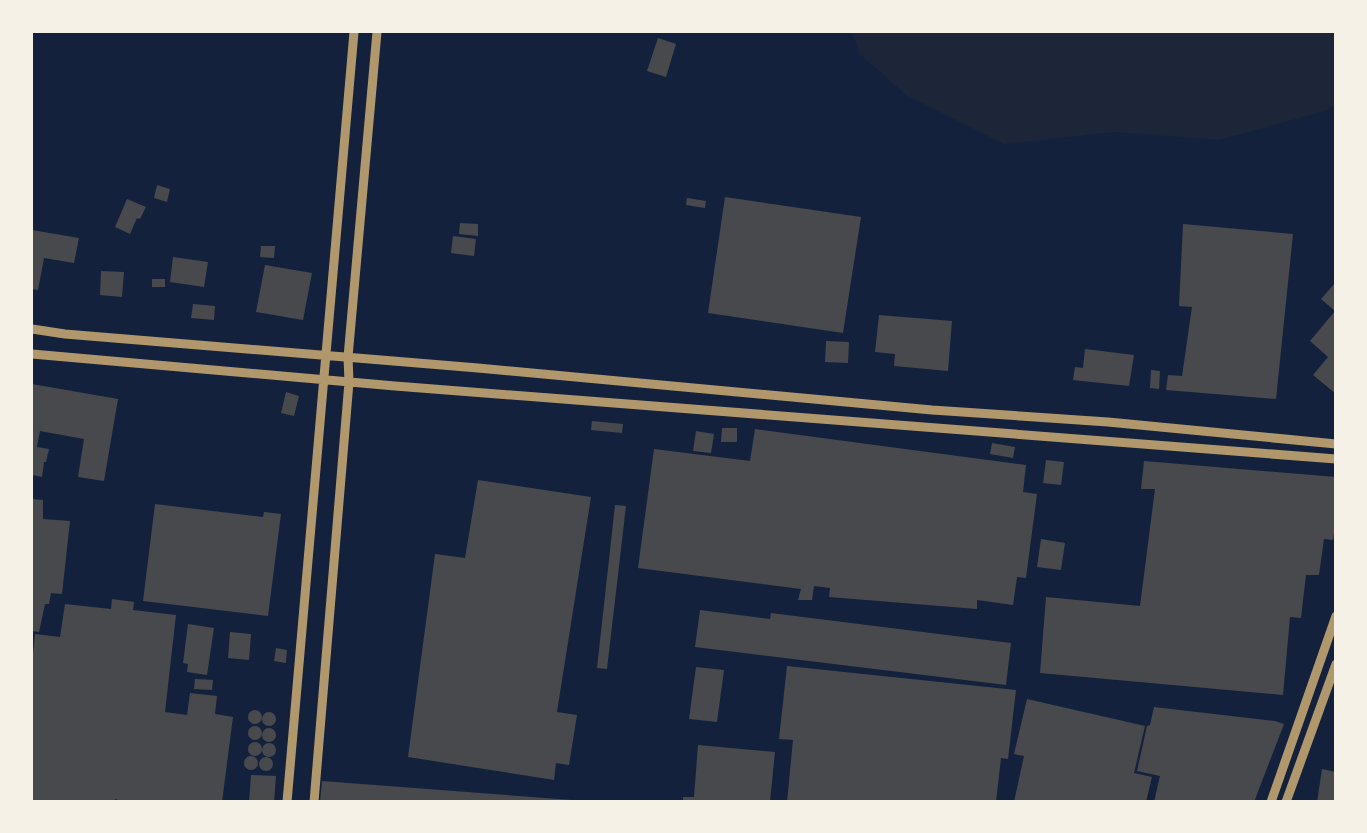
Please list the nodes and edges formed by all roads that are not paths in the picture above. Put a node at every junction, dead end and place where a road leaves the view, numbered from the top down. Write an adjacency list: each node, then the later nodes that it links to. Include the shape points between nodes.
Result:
1 (354, 32): 5 (street)
2 (377, 32): 6 (street)
3 (32, 329): 5 (street)
4 (32, 354): 7 (street)
5 (327, 355): 6 (street); 7 (street)
6 (348, 357): 8 (street); 9 (street)
7 (324, 380): 8 (street); 13 (street)
8 (349, 382): 10 (street); 14 (street)
9 (1335, 444)
10 (1335, 459)
11 (1335, 616): 15 (street)
12 (1335, 664): 16 (street)
13 (287, 801)
14 (314, 801)
15 (1271, 801)
16 (1286, 801)

